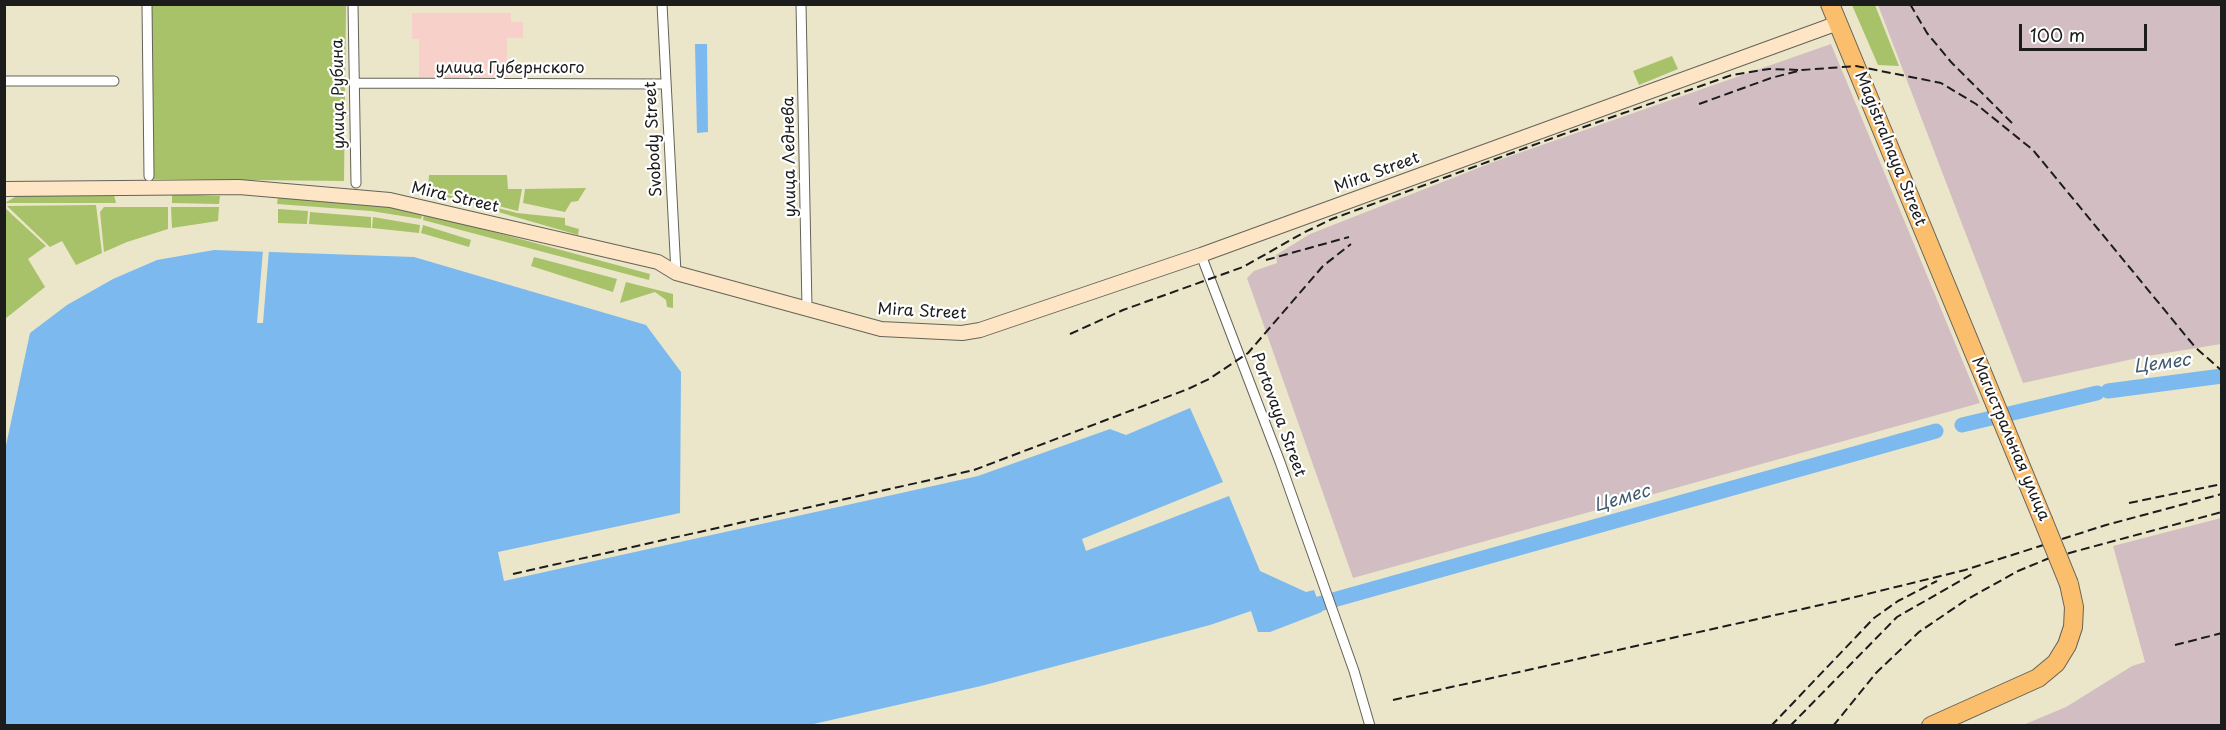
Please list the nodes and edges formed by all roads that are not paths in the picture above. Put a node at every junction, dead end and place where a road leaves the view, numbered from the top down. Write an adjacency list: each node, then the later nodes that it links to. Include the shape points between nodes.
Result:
1 (147, 4): 11 (street)
2 (353, 4): 9 (street, улица Рубина)
3 (662, 4): 10 (street, Svobody Street)
4 (801, 4): 17 (street, улица Леднева)
5 (1830, 4): 6 (highway, Magistralnaya Street)
6 (1838, 23): 14 (street, Mira Street); 16 (highway, Magistralnaya Street)
7 (4, 81): 8 (street)
8 (114, 81)
9 (354, 83): 10 (street, улица Губернского); 12 (street, улица Рубина)
10 (666, 84): 15 (street, Svobody Street)
11 (149, 176)
12 (356, 183)
13 (4, 189): 15 (street, Mira Street, via 239,187 362,197 658,262)
14 (1201, 255): 17 (street, Mira Street, via 962,333 881,329); 18 (street, Portovaya Street, via 1269,430)
15 (676, 273): 17 (street, Mira Street)
16 (1949, 294): 19 (highway, Магистральная улица, bridge, via 2069,584 2074,607 2067,645 2056,663 2038,678)
17 (807, 308)
18 (1370, 726)
19 (1931, 726)

